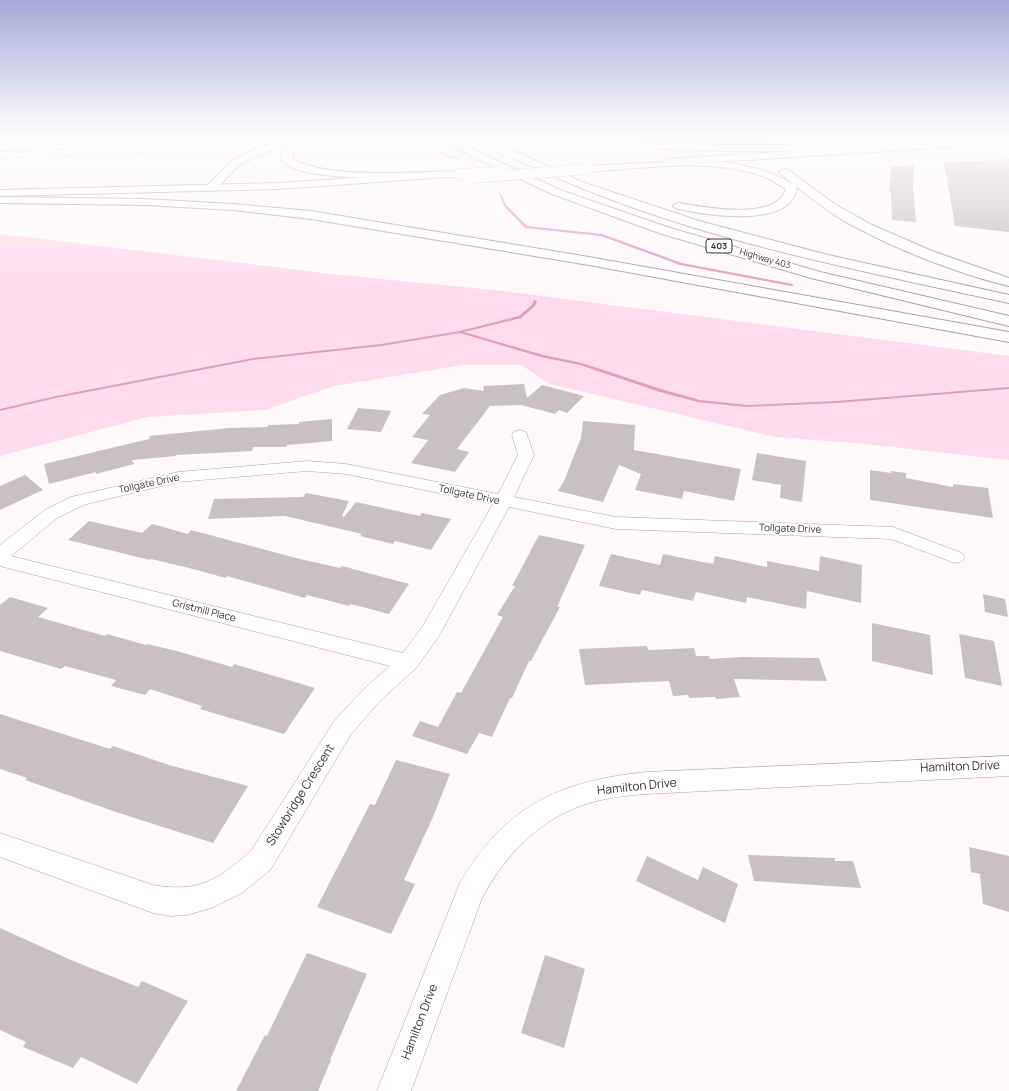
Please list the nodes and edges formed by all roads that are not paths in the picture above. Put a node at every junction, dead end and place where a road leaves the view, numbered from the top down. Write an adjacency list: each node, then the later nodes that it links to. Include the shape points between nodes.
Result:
1 (263, 186): 8 (main road)
2 (540, 186): 9 (main road)
3 (543, 186): 9 (main road, Highway 403 / 403)
4 (584, 186): 13 (main road, Highway 403 / 403, via 695,224 827,259)
5 (602, 186): 6 (main road, via 699,210 727,213 776,207 791,194 792,188)
6 (789, 186)
7 (804, 186): 12 (main road, via 847,217 899,243 960,267)
8 (211, 188): 10 (main road)
9 (556, 192): 14 (main road, Highway 403 / 403, via 663,230 816,274)
10 (0, 193)
11 (0, 200): 15 (main road, via 146,202 311,215)
12 (1009, 282)
13 (1009, 299)
14 (1009, 321)
15 (1009, 337)
16 (520, 435): 17 (street, Stowbridge Crescent, via 526,455)
17 (503, 502): 18 (street, Tollgate Drive, via 329,467 283,467 178,478 148,483 63,507); 19 (street, Tollgate Drive, via 616,523 893,533); 21 (street, Stowbridge Crescent, via 431,631)
18 (0, 555)
19 (955, 557)
20 (0, 560): 21 (street, Gristmill Place)
21 (408, 662): 23 (street, Stowbridge Crescent, via 373,694 343,727 261,860 228,887 213,894 175,902 153,899)
22 (1009, 766): 24 (street, Hamilton Drive, via 646,784 593,791 564,800 527,822 498,849 470,892)
23 (0, 845)
24 (394, 1091)

